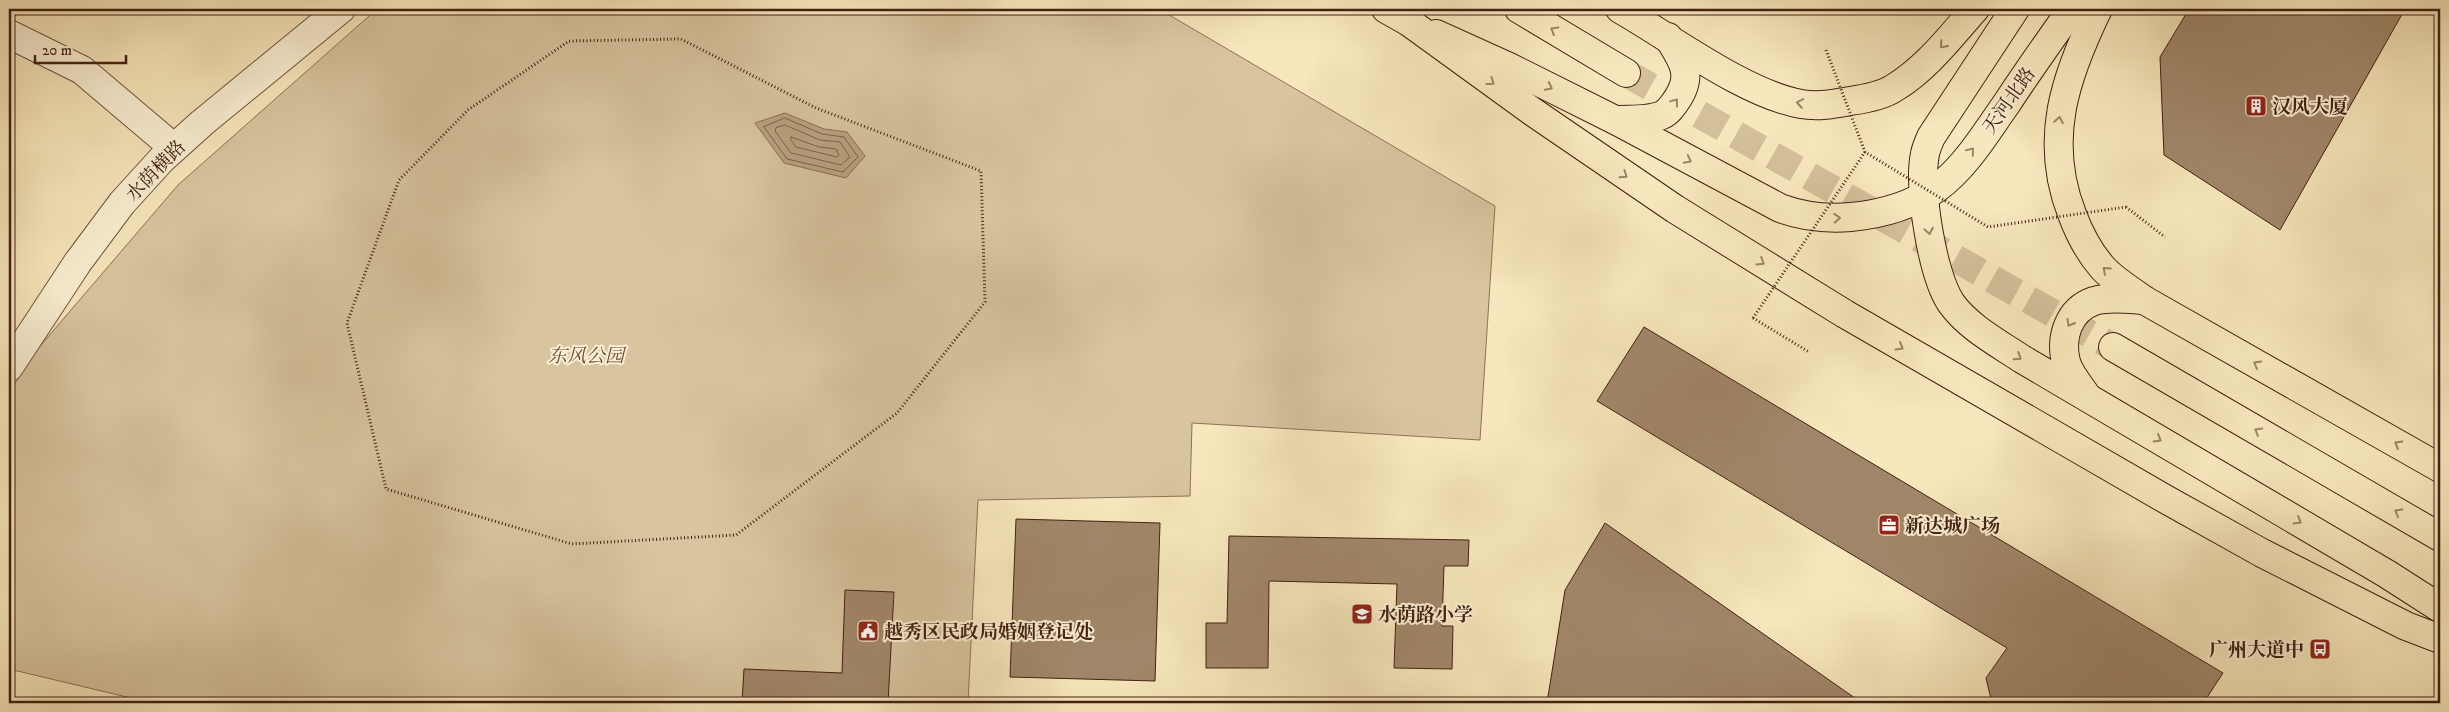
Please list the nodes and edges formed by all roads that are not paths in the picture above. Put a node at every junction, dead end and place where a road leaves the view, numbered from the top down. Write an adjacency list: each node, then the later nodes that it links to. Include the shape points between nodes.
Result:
1 (341, 9): 14 (street, 水荫横路)
2 (1386, 9): 9 (main road)
3 (1519, 9): 12 (main road, one-way to 3)
4 (1620, 9): 11 (main road)
5 (1975, 9): 11 (main road, one-way to 11, via 1928,62 1893,89 1863,99 1826,105 1780,99 1721,70)
6 (2015, 9): 15 (main road, via 1931,137 1924,165)
7 (2072, 9): 15 (main road, 天河北路, one-way to 7, via 1963,162 1983,137)
8 (2098, 9): 16 (main road, one-way to 8, via 2103,269 2086,245 2064,193 2058,165 2058,127 2063,101 2075,59)
9 (1409, 22): 13 (main road, one-way to 13, via 1509,66); 23 (main road, one-way to 23, via 1675,209 1845,314 2262,553 2406,626)
10 (9, 34): 14 (street, via 82,70)
11 (1667, 36): 13 (main road, one-way to 11, via 1662,115 1684,89 1687,73)
12 (1626, 73)
13 (1615, 120): 15 (main road, one-way to 15, via 1749,193 1800,216 1830,218 1887,212)
14 (174, 148): 18 (street, 水荫横路, via 122,203 78,262)
15 (1932, 191): 19 (main road, one-way to 19, via 1927,224 1939,277 1951,303 1978,331)
16 (2144, 300): 19 (main road, one-way to 19, via 2113,298 2093,301 2077,311 2067,327 2063,343 2066,364); 20 (main road, one-way to 16)
17 (2113, 347): 21 (main road, one-way to 17)
18 (9, 368)
19 (2087, 397): 22 (main road, one-way to 22)
20 (2440, 468)
21 (2440, 537)
22 (2440, 608)
23 (2440, 639)

